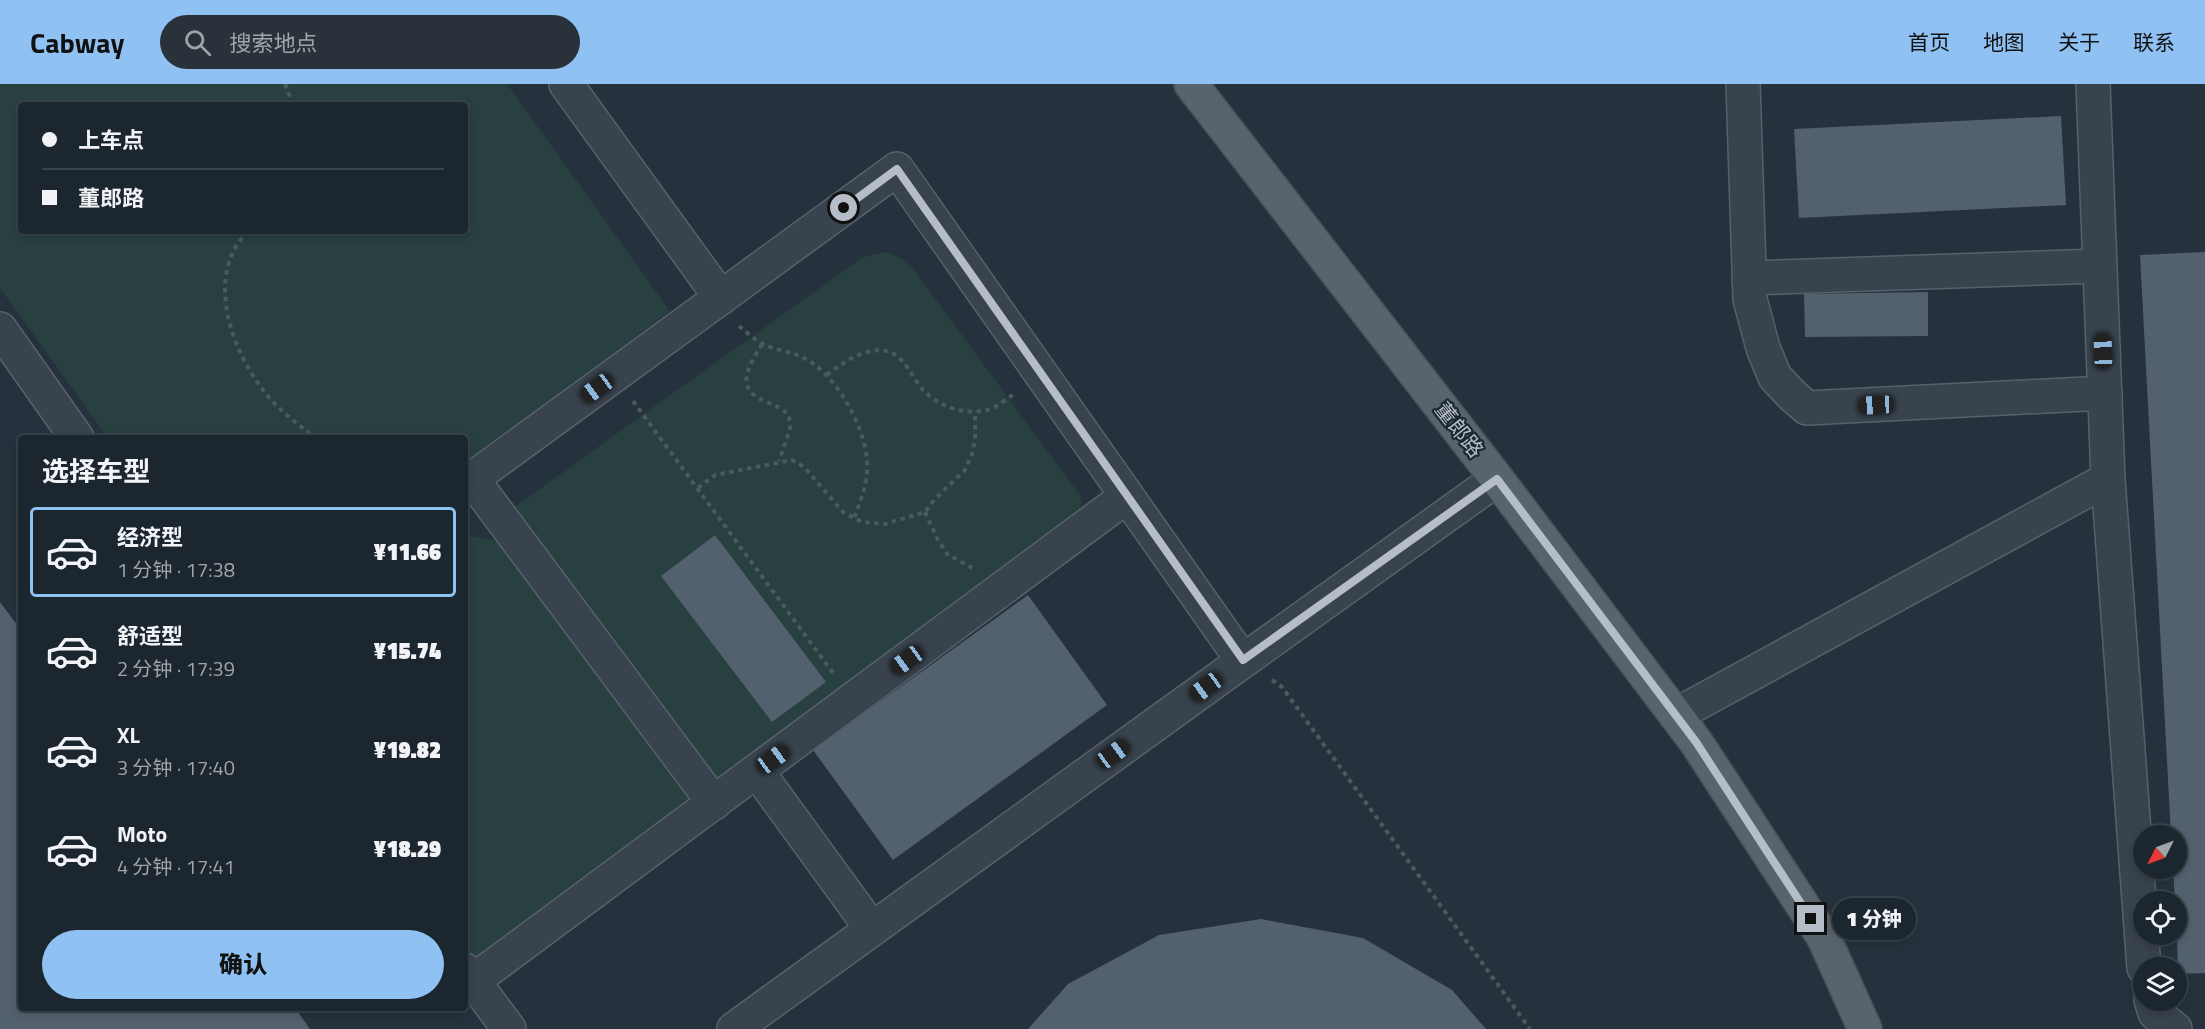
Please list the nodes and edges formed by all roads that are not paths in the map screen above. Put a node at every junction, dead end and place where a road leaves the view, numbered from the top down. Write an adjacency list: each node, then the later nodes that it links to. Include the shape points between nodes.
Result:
1 (566, 84): 7 (lane)
2 (1191, 84): 11 (main road, 董郎路)
3 (1743, 84): 6 (lane)
4 (2093, 84): 5 (lane)
5 (2100, 266): 6 (lane); 9 (lane)
6 (1749, 278): 9 (lane, via 1750,299 1775,377 1807,408)
7 (721, 298): 13 (lane); 14 (lane, via 897,169)
8 (0, 329): 10 (lane)
9 (2105, 393): 12 (lane)
10 (75, 435)
11 (1497, 479): 15 (lane); 16 (main road, 董郎路)
12 (2108, 479): 16 (lane); 20 (lane)
13 (469, 482): 18 (lane)
14 (1127, 496): 15 (lane); 17 (lane)
15 (1243, 660): 19 (lane)
16 (1676, 715): 25 (main road, 董郎路, via 1824,938)
17 (757, 771): 18 (lane); 19 (lane)
18 (714, 803): 21 (lane)
19 (872, 929): 24 (lane)
20 (2143, 957)
21 (469, 975): 23 (lane)
22 (2154, 1011): 26 (lane)
23 (509, 1029)
24 (734, 1029)
25 (1865, 1029)
26 (2175, 1029)

